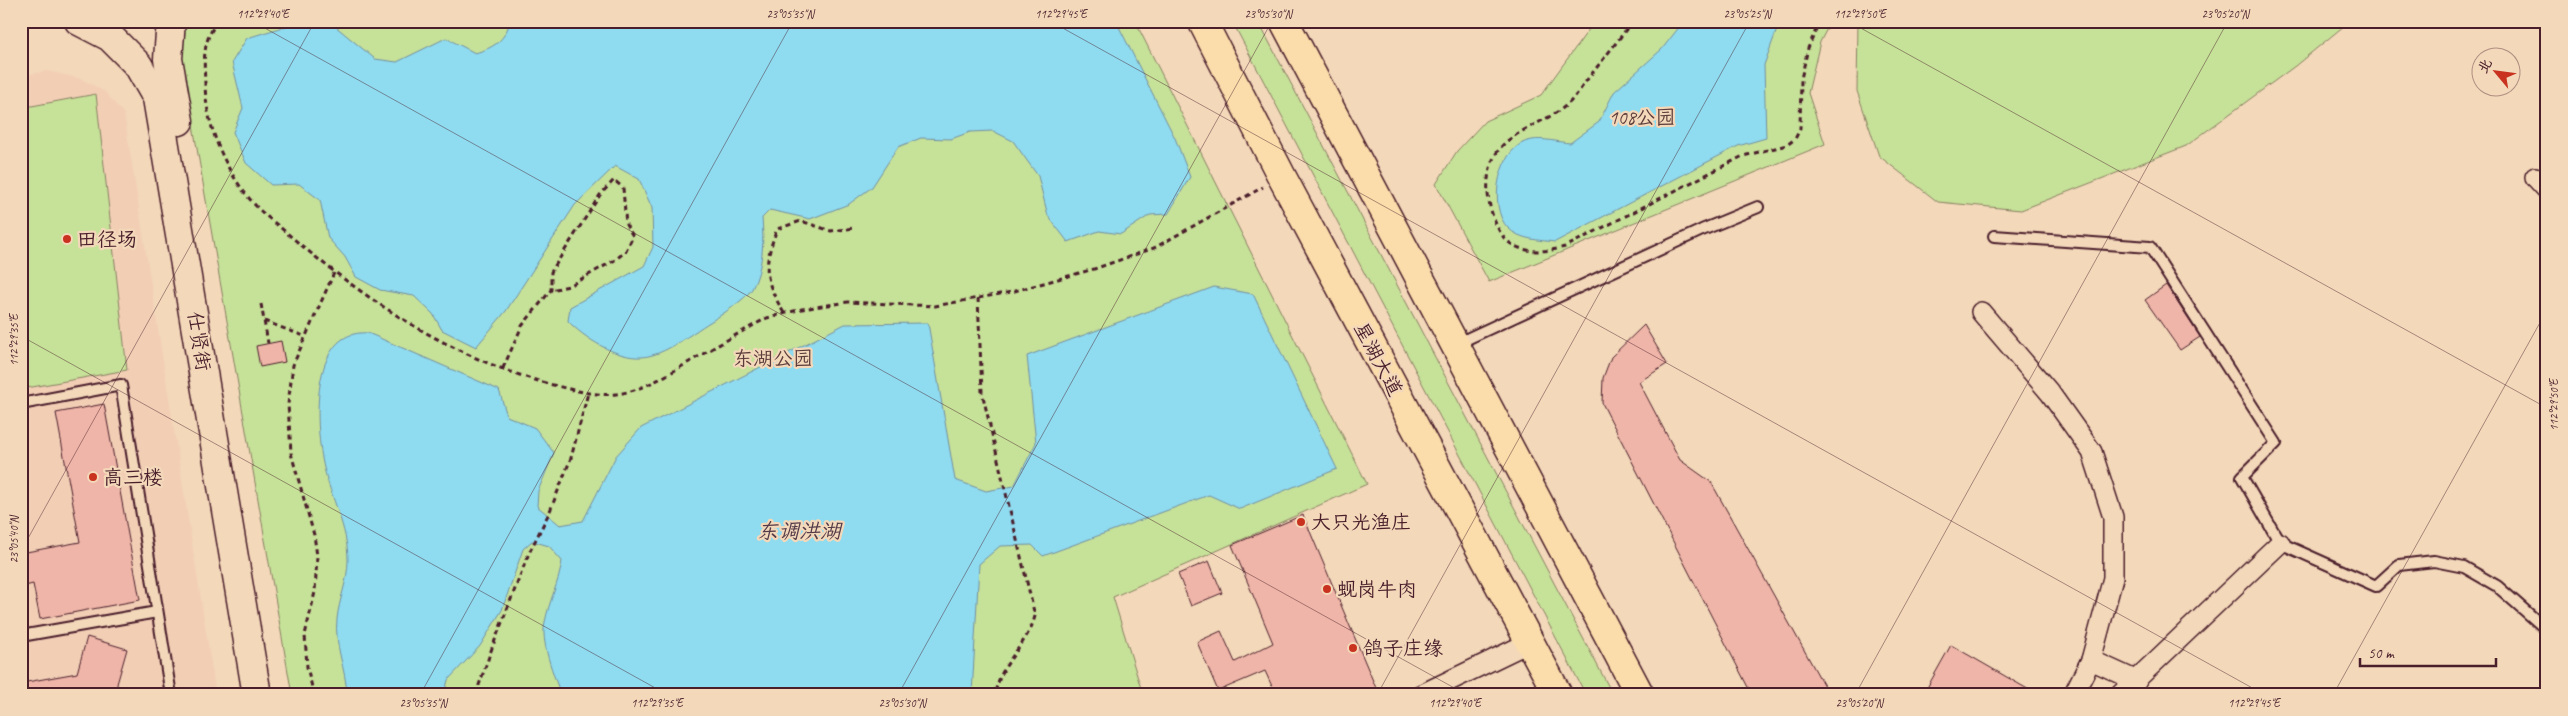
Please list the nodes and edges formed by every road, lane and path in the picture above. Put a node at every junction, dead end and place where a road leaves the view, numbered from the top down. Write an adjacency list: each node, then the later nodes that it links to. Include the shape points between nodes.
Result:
1 (79, 21): 33 (street, 仕贤街, via 110,37 138,65 157,98)
2 (171, 21): 34 (street, via 168,59)
3 (218, 21): 12 (path, via 204,47 205,92 213,130 229,169 256,206)
4 (1202, 21): 8 (main road, 星湖大道)
5 (1284, 21): 21 (main road)
6 (1632, 21): 7 (path, via 1570,101 1550,118 1509,139 1495,158 1487,179 1488,200 1502,236 1519,248 1544,253 1565,247 1743,156 1787,145 1796,139 1800,129 1801,79 1808,48)
7 (1820, 21)
8 (1282, 177): 14 (path, via 1154,248 1084,272); 29 (main road, 星湖大道)
9 (1758, 207): 21 (lane)
10 (854, 228): 17 (path, via 831,231 801,221 777,229 767,256 769,288)
11 (1994, 236): 25 (lane, via 2150,247 2276,443 2242,477)
12 (334, 273): 19 (path); 22 (path, via 397,316 443,342)
13 (551, 290): 13 (path, via 551,272 600,195 614,180 623,188 626,225 633,236 626,251 569,286); 22 (path, via 522,326)
14 (978, 298): 17 (path, via 935,306 848,302); 37 (path, via 982,392 1035,616 1032,629 1006,664)
15 (261, 304): 18 (path)
16 (1981, 312): 30 (street, via 2050,393 2092,452 2110,508 2113,518 2113,578)
17 (784, 313): 23 (path, via 767,318 646,386 616,394)
18 (264, 321): 19 (path); 20 (path)
19 (304, 336): 35 (path, via 293,365 288,404 291,453 317,556 315,592 305,635 307,667)
20 (268, 343)
21 (1455, 344): 40 (main road)
22 (503, 368): 23 (path, via 541,382)
23 (588, 393): 36 (path, via 571,458 492,648 479,685)
24 (21, 404): 26 (lane, via 121,385)
25 (2280, 543): 27 (lane, via 2376,586 2400,565 2434,561 2464,567 2496,586); 31 (street)
26 (157, 612): 28 (lane); 32 (lane)
27 (2547, 630)
28 (21, 636)
29 (1530, 642): 38 (street); 39 (main road, 星湖大道)
30 (2091, 660): 31 (street); 41 (street)
31 (2137, 681): 42 (street)
32 (170, 695)
33 (257, 695)
34 (276, 695)
35 (314, 695)
36 (479, 695)
37 (995, 695)
38 (1420, 695)
39 (1558, 695)
40 (1640, 695)
41 (2073, 695)
42 (2120, 695)

